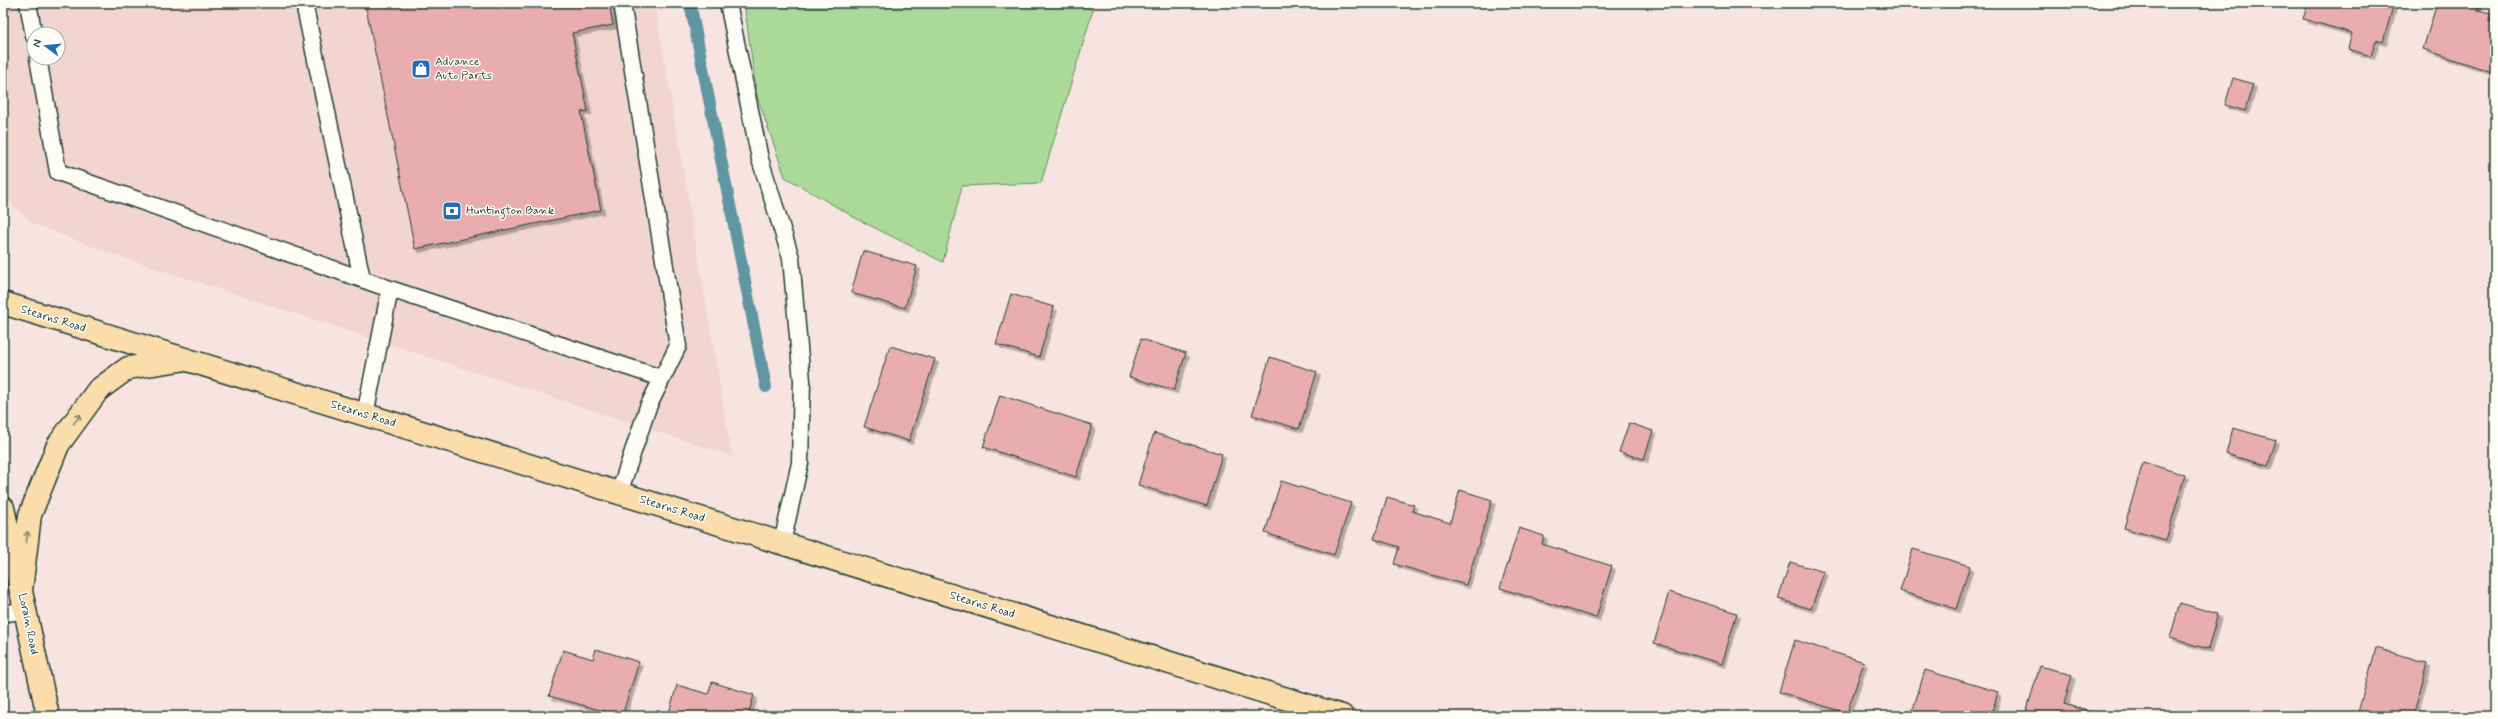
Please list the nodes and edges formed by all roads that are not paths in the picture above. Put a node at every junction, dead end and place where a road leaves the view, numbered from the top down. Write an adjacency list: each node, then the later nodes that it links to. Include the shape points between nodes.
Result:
1 (28, 3): 5 (lane)
2 (304, 3): 7 (lane)
3 (622, 3): 11 (lane, via 678,346)
4 (728, 3): 15 (lane, via 760,158 791,258 802,381 801,452)
5 (32, 26)
6 (39, 66): 7 (lane, via 58,172)
7 (362, 279): 8 (lane)
8 (390, 290): 11 (lane); 12 (lane)
9 (3, 303): 10 (main road, Stearns Road)
10 (185, 359): 12 (main road, Stearns Road); 16 (main road, one-way to 10, via 30,514 58,445 98,390 128,368)
11 (661, 378): 13 (lane, via 648,407)
12 (365, 415): 13 (main road, Stearns Road)
13 (619, 493): 15 (main road, Stearns Road)
14 (3, 508): 16 (main road, Lorain Road)
15 (782, 543): 19 (main road, Stearns Road)
16 (23, 600): 17 (lane); 18 (main road, Lorain Road)
17 (3, 614)
18 (48, 716)
19 (1342, 716)

